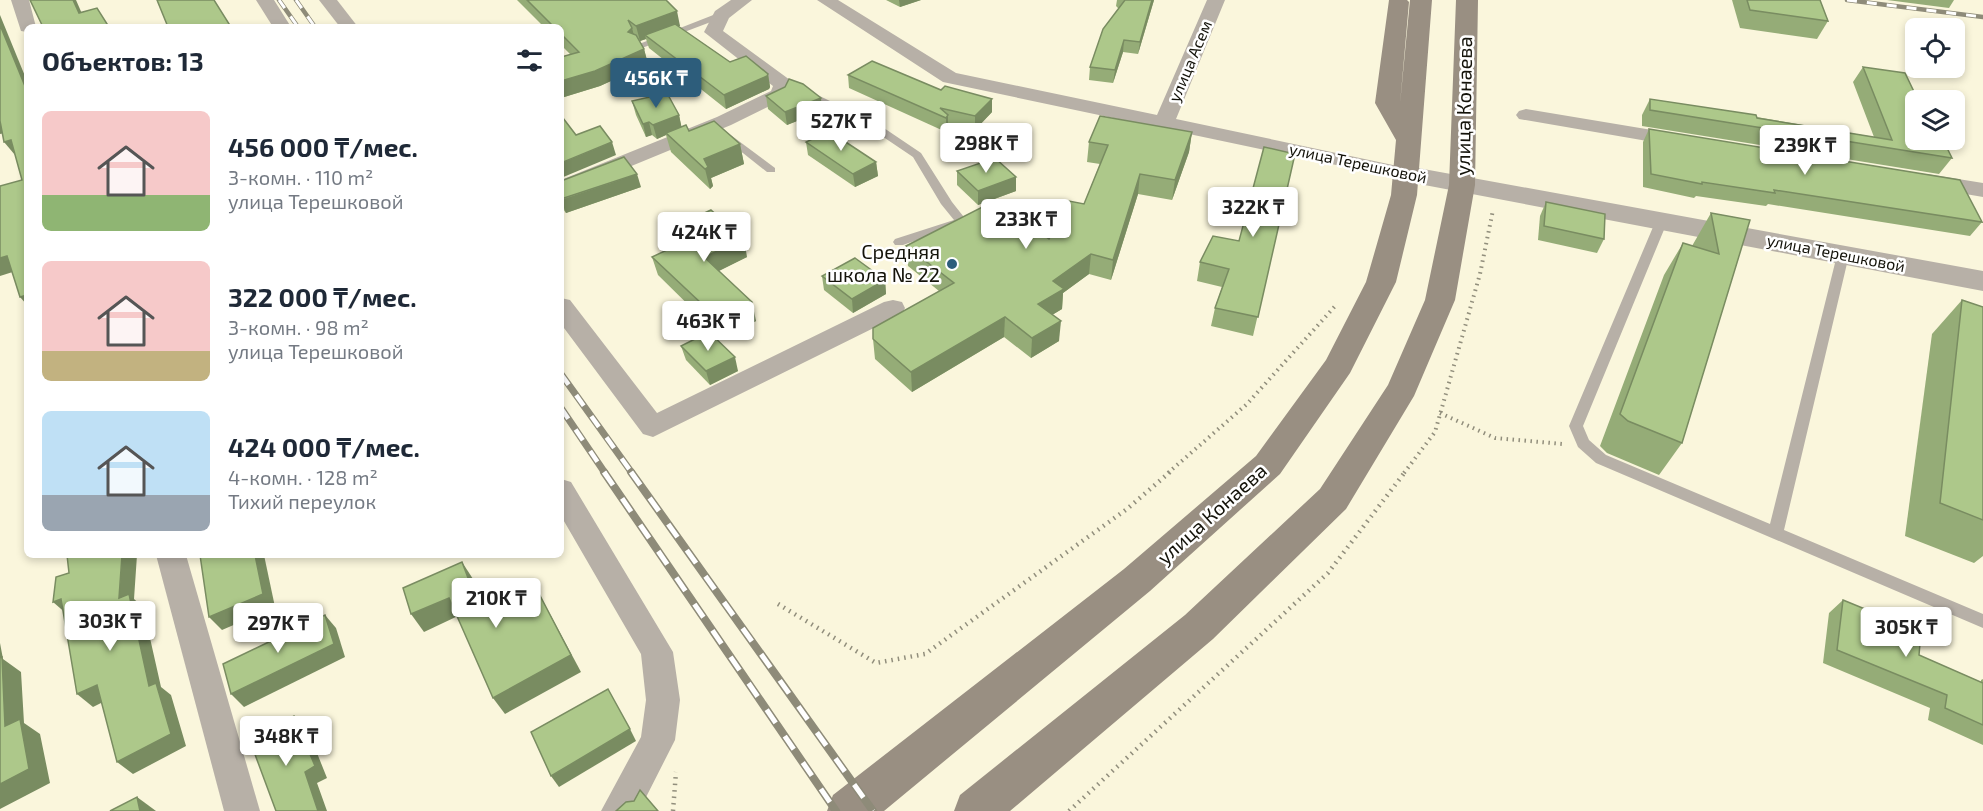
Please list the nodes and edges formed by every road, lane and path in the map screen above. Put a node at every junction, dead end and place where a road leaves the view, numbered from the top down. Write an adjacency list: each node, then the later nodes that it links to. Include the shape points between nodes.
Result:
1 (20, 0): 12 (street)
2 (265, 0): 13 (street)
3 (328, 0): 14 (street)
4 (743, 0): 10 (street)
5 (1216, 0): 19 (street, улица Асем)
6 (1398, 0): 22 (main road, via 1387,103)
7 (1421, 0): 22 (main road, улица Конаева)
8 (1467, 0): 15 (main road, улица Конаева)
9 (829, 1): 19 (street, улица Терешковой, via 950,78)
10 (721, 15): 16 (lane); 17 (street, via 713,32)
11 (1489, 16): 15 (main road)
12 (26, 24)
13 (280, 24)
14 (347, 24)
15 (1465, 38): 25 (main road, улица Конаева)
16 (639, 46)
17 (783, 84): 20 (street, via 779,94); 29 (lane, via 814,95 874,126 917,155 961,221)
18 (1526, 115): 21 (street)
19 (1164, 123): 22 (street, улица Терешковой)
20 (715, 125): 23 (lane); 26 (street)
21 (1702, 144)
22 (1408, 157): 25 (street, улица Терешковой); 44 (main road, улица Конаева, via 1404,195 1381,282 1339,365 1268,465 1137,580)
23 (771, 170)
24 (1913, 179): 27 (street)
25 (1462, 185): 28 (street, улица Терешковой); 45 (main road, улица Конаева, via 1440,300 1403,388 1333,499 1199,627)
26 (564, 187)
27 (1983, 190)
28 (1662, 220): 30 (street, улица Терешковой); 36 (lane, via 1576,426)
29 (899, 242)
30 (1843, 255): 31 (street, улица Терешковой); 38 (lane)
31 (1983, 281)
32 (1342, 298): 40 (path, via 1247,404 1127,509 925,654 876,663)
33 (893, 308): 34 (street, via 653,427)
34 (564, 310)
35 (1440, 414): 36 (path, via 1495,438)
36 (1583, 443): 38 (lane, via 1601,459)
37 (564, 495): 43 (street, via 657,652 663,700 658,740)
38 (1776, 531): 41 (lane)
39 (172, 558): 42 (street)
40 (778, 604)
41 (1983, 621)
42 (242, 811)
43 (619, 811)
44 (849, 811)
45 (976, 811)

